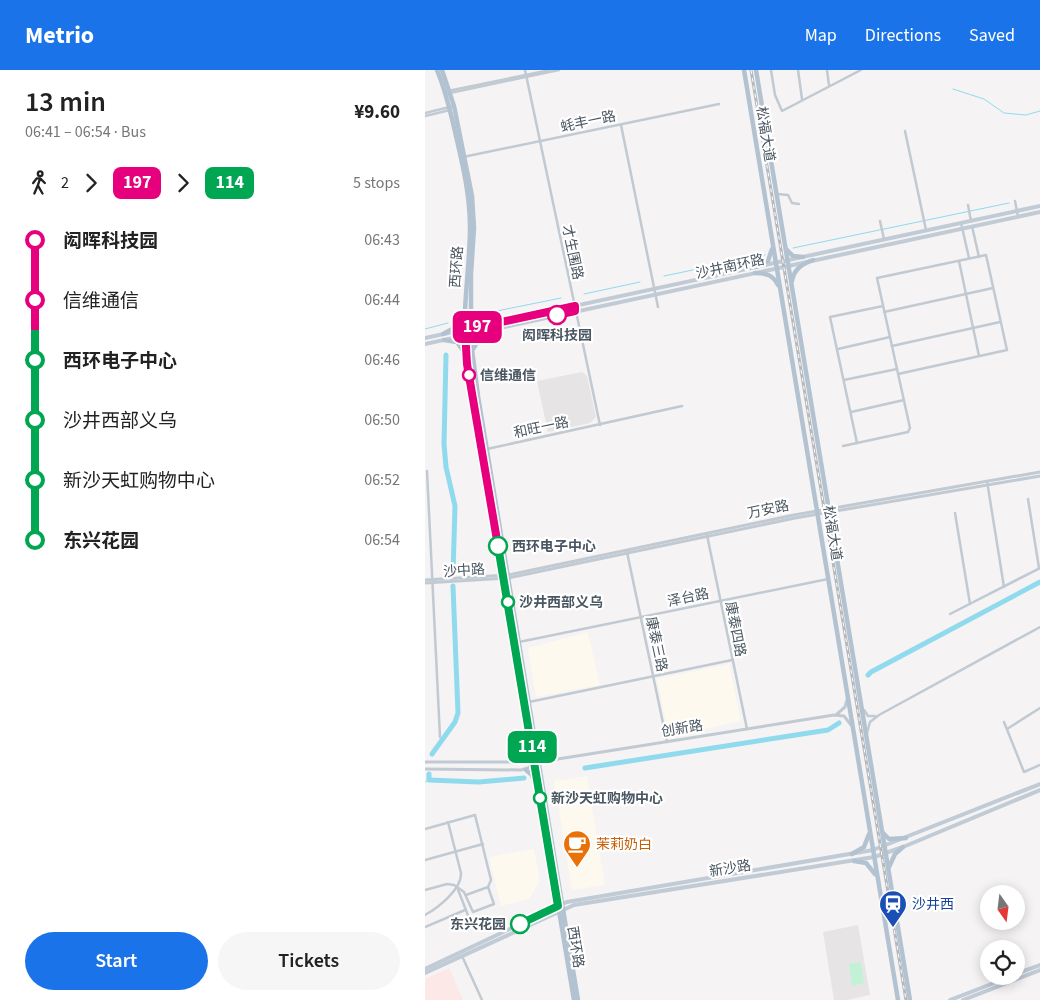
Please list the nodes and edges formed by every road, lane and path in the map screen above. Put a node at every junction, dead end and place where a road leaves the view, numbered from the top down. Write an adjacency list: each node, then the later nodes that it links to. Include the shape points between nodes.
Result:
1 (437, 70): 15 (main road, 西环路)
2 (442, 70): 15 (main road, 西环路)
3 (525, 70): 13 (street, 才生围路)
4 (550, 70): 13 (street)
5 (559, 70): 13 (street)
6 (745, 70): 39 (main road, 松福大道)
7 (756, 70): 24 (main road, 松福大道)
8 (771, 70): 16 (street, via 775,95 782,111)
9 (798, 70): 16 (street)
10 (827, 70): 14 (street)
11 (859, 70): 12 (street)
12 (854, 71): 14 (street)
13 (526, 76): 15 (street); 22 (street, 才生围路)
14 (829, 85): 16 (street)
15 (448, 92): 18 (main road, 西环路)
16 (803, 99)
17 (719, 104): 20 (street, 蚝丰一路)
18 (452, 108): 19 (street); 23 (main road, 西环路)
19 (425, 115)
20 (621, 124): 22 (street, 蚝丰一路); 53 (street)
21 (905, 131): 37 (street)
22 (540, 142): 23 (street, 蚝丰一路); 57 (street, 才生围路)
23 (463, 158): 56 (main road, 西环路, via 474,211); 61 (main road, 西环路, via 470,227)
24 (777, 194): 26 (street, via 788,195 792,203); 40 (main road, 松福大道)
25 (1015, 201): 29 (street)
26 (799, 204)
27 (968, 205): 33 (street)
28 (1040, 206): 29 (main road, 沙井南环路)
29 (1017, 211): 31 (street); 33 (main road, 沙井南环路)
30 (1040, 212): 31 (main road, 沙井南环路)
31 (1018, 217): 35 (main road, 沙井南环路)
32 (879, 221): 38 (street)
33 (971, 221): 34 (main road, 沙井南环路); 35 (street)
34 (961, 223): 36 (street); 37 (main road, 沙井南环路)
35 (973, 226): 36 (main road, 沙井南环路); 42 (street)
36 (962, 228): 43 (street); 44 (main road, 沙井南环路)
37 (926, 230): 38 (main road, 沙井南环路)
38 (884, 240): 41 (main road, 沙井南环路)
39 (773, 242): 47 (main road, 松福大道); 48 (main road, via 769,259)
40 (785, 245): 41 (main road, via 793,256); 46 (main road, 松福大道)
41 (803, 257): 46 (main road, 沙井南环路)
42 (979, 257): 43 (street); 52 (street, via 986,255)
43 (969, 259): 45 (street)
44 (813, 260): 46 (main road, 沙井南环路); 50 (main road, via 796,270)
45 (959, 261): 55 (street); 58 (street, via 877,278)
46 (788, 263): 47 (main road, 沙井南环路); 50 (main road, 松福大道)
47 (776, 265): 48 (main road, 沙井南环路); 49 (main road, 沙井南环路); 51 (main road, 松福大道)
48 (757, 267): 53 (main road, 沙井南环路)
49 (755, 273): 51 (main road, via 771,276); 54 (main road, 沙井南环路)
50 (792, 287): 92 (main road, 松福大道)
51 (780, 288): 93 (main road, 松福大道)
52 (993, 288): 55 (street); 63 (street)
53 (655, 289): 54 (street); 57 (main road, 沙井南环路)
54 (656, 294): 59 (street); 60 (main road, 沙井南环路)
55 (965, 294): 62 (street); 65 (street)
56 (471, 305): 64 (main road, via 477,320); 67 (main road, 西环路)
57 (575, 306): 60 (street, 才生围路); 64 (main road, 沙井南环路)
58 (883, 306): 62 (street); 74 (street, via 830,317)
59 (658, 307)
60 (575, 311): 64 (main road, 沙井南环路); 84 (street, 才生围路)
61 (465, 312): 66 (main road, 西环路); 69 (main road, via 456,327)
62 (884, 312): 70 (street)
63 (1001, 321): 65 (street); 76 (street, via 1007,350)
64 (499, 326): 67 (main road, 沙井南环路); 75 (main road, via 480,338)
65 (973, 328): 73 (street); 76 (street)
66 (465, 330): 67 (main road, 沙井南环路); 68 (main road, 西环路); 69 (main road, 沙井南环路)
67 (471, 331): 68 (main road, 沙井南环路); 75 (main road, 西环路)
68 (465, 336): 69 (main road, 沙井南环路); 77 (main road, 西环路)
69 (443, 337): 71 (main road, 沙井南环路); 72 (main road, 沙井南环路); 77 (main road, via 459,344)
70 (890, 337): 73 (street); 74 (street)
71 (425, 338)
72 (425, 344)
73 (892, 346): 78 (street)
74 (837, 349): 80 (street)
75 (473, 350): 87 (main road, 西环路)
76 (979, 356): 79 (street)
77 (466, 357): 98 (main road, 西环路)
78 (897, 369): 79 (street); 80 (street)
79 (898, 374): 81 (street)
80 (844, 380): 83 (street)
81 (904, 400): 83 (street); 85 (street, via 908,432)
82 (682, 406): 84 (street, 和旺一路)
83 (851, 412): 85 (street)
84 (600, 425): 87 (street, 和旺一路)
85 (857, 443): 86 (street)
86 (843, 446)
87 (487, 449): 98 (main road, 西环路)
88 (427, 471): 100 (street)
89 (1040, 474): 90 (street, 万安路)
90 (987, 483): 92 (street, 万安路); 102 (street)
91 (1028, 499): 97 (street)
92 (830, 510): 93 (street, 万安路); 113 (main road, 松福大道)
93 (818, 512): 95 (street, 万安路); 99 (main road, 松福大道)
94 (955, 513): 104 (street)
95 (707, 535): 96 (street, 万安路); 103 (street, 康泰四路)
96 (627, 552): 98 (street, 万安路); 106 (street, 康泰三路)
97 (1040, 568): 102 (street)
98 (506, 577): 100 (street, 沙中路); 108 (main road, 西环路); 125 (main road, 西环路)
99 (829, 579): 103 (street, 泽台路); 111 (main road, 松福大道)
100 (433, 581): 101 (street, 沙中路); 122 (street)
101 (425, 582)
102 (1004, 587): 104 (street)
103 (721, 600): 106 (street, 泽台路); 109 (street, 康泰四路)
104 (970, 604): 105 (street)
105 (950, 614)
106 (641, 617): 108 (street, 泽台路); 110 (street, 康泰三路)
107 (1040, 627): 116 (street)
108 (519, 642): 112 (main road, 西环路)
109 (732, 660): 110 (street); 119 (street, 康泰四路)
110 (653, 676): 112 (street); 123 (street, 康泰三路)
111 (848, 696): 115 (street, via 845,707); 118 (main road, 松福大道)
112 (529, 702): 125 (main road, 西环路)
113 (861, 706): 116 (street, via 868,716); 121 (main road, 松福大道)
114 (1040, 708): 120 (street)
115 (834, 715): 118 (street, via 846,718); 119 (street, 创新路)
116 (879, 715): 121 (street, via 870,722)
117 (1004, 722): 120 (street)
118 (853, 727): 133 (main road, 松福大道)
119 (747, 729): 123 (street, 创新路)
120 (1007, 729): 126 (street, via 1024,772)
121 (867, 736): 134 (main road, 松福大道)
122 (440, 737)
123 (667, 742): 125 (street, 创新路)
124 (425, 762): 125 (street, 创新路)
125 (536, 763): 127 (street, 创新路, via 521,770); 130 (main road, 西环路); 153 (main road, 西环路)
126 (1040, 765)
127 (425, 769)
128 (526, 770): 130 (main road)
129 (1040, 784): 136 (main road, 新沙路)
130 (538, 785): 153 (main road, 西环路)
131 (1040, 790): 139 (main road, 新沙路)
132 (448, 822): 135 (street); 137 (street, via 475,815); 141 (street)
133 (870, 828): 140 (main road, 松福大道); 142 (main road, via 866,844)
134 (881, 828): 136 (main road, via 889,839); 138 (main road, 松福大道)
135 (425, 829)
136 (906, 838): 138 (main road, 新沙路)
137 (483, 844): 141 (street); 150 (street, via 491,880)
138 (885, 847): 140 (main road, 新沙路); 143 (main road, 松福大道)
139 (903, 847): 143 (main road, 新沙路); 147 (main road, via 892,859)
140 (873, 850): 142 (main road, 新沙路); 144 (main road, 松福大道)
141 (456, 852): 145 (street); 149 (street, via 461,877)
142 (852, 854): 153 (main road, 新沙路, via 573,901)
143 (886, 854): 144 (main road, 新沙路); 147 (main road, 松福大道)
144 (874, 857): 146 (main road, 新沙路); 148 (main road, 松福大道)
145 (425, 860)
146 (854, 861): 148 (main road, via 866,863); 153 (main road, 新沙路)
147 (889, 873): 166 (main road, 松福大道)
148 (877, 876): 165 (main road, 松福大道)
149 (457, 887): 151 (street, via 450,884); 152 (street); 154 (street); 155 (street)
150 (488, 887): 152 (street); 152 (street, via 494,904 473,912)
151 (425, 890)
152 (466, 895)
153 (561, 908): 158 (main road, 新沙路); 168 (main road, 西环路); 169 (main road, 西环路)
154 (465, 910): 156 (street); 157 (street)
155 (425, 915)
156 (469, 918)
157 (425, 927)
158 (461, 954): 160 (main road, 新沙路); 163 (main road, 新沙路); 167 (street)
159 (1040, 965): 162 (main road)
160 (425, 969)
161 (1040, 970): 171 (main road)
162 (1025, 971)
163 (425, 973)
164 (989, 985): 170 (main road)
165 (898, 999)
166 (910, 999)
167 (482, 1000)
168 (574, 1000)
169 (578, 1000)
170 (951, 1000)
171 (963, 1000)

